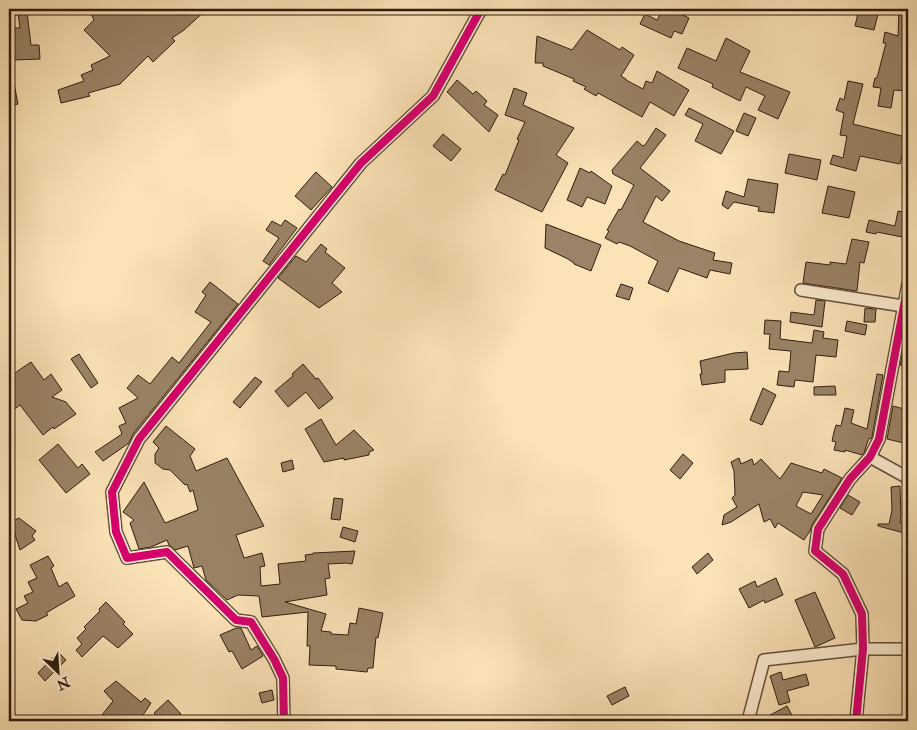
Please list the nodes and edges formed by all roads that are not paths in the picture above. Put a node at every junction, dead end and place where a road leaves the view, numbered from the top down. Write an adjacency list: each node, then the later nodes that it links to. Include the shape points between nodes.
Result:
1 (481, 9): 10 (street, via 433,96 362,163 139,439 112,492 116,532 127,558 167,552 236,620 251,622 283,678)
2 (908, 284): 4 (street)
3 (801, 290): 4 (street)
4 (903, 306): 5 (street)
5 (904, 331): 6 (street, via 879,439)
6 (870, 457): 7 (street); 8 (street, via 850,479 818,530 815,551 843,574 862,614)
7 (908, 478)
8 (863, 649): 9 (street); 11 (street, via 764,660); 12 (street)
9 (908, 649)
10 (284, 721)
11 (748, 721)
12 (856, 721)

